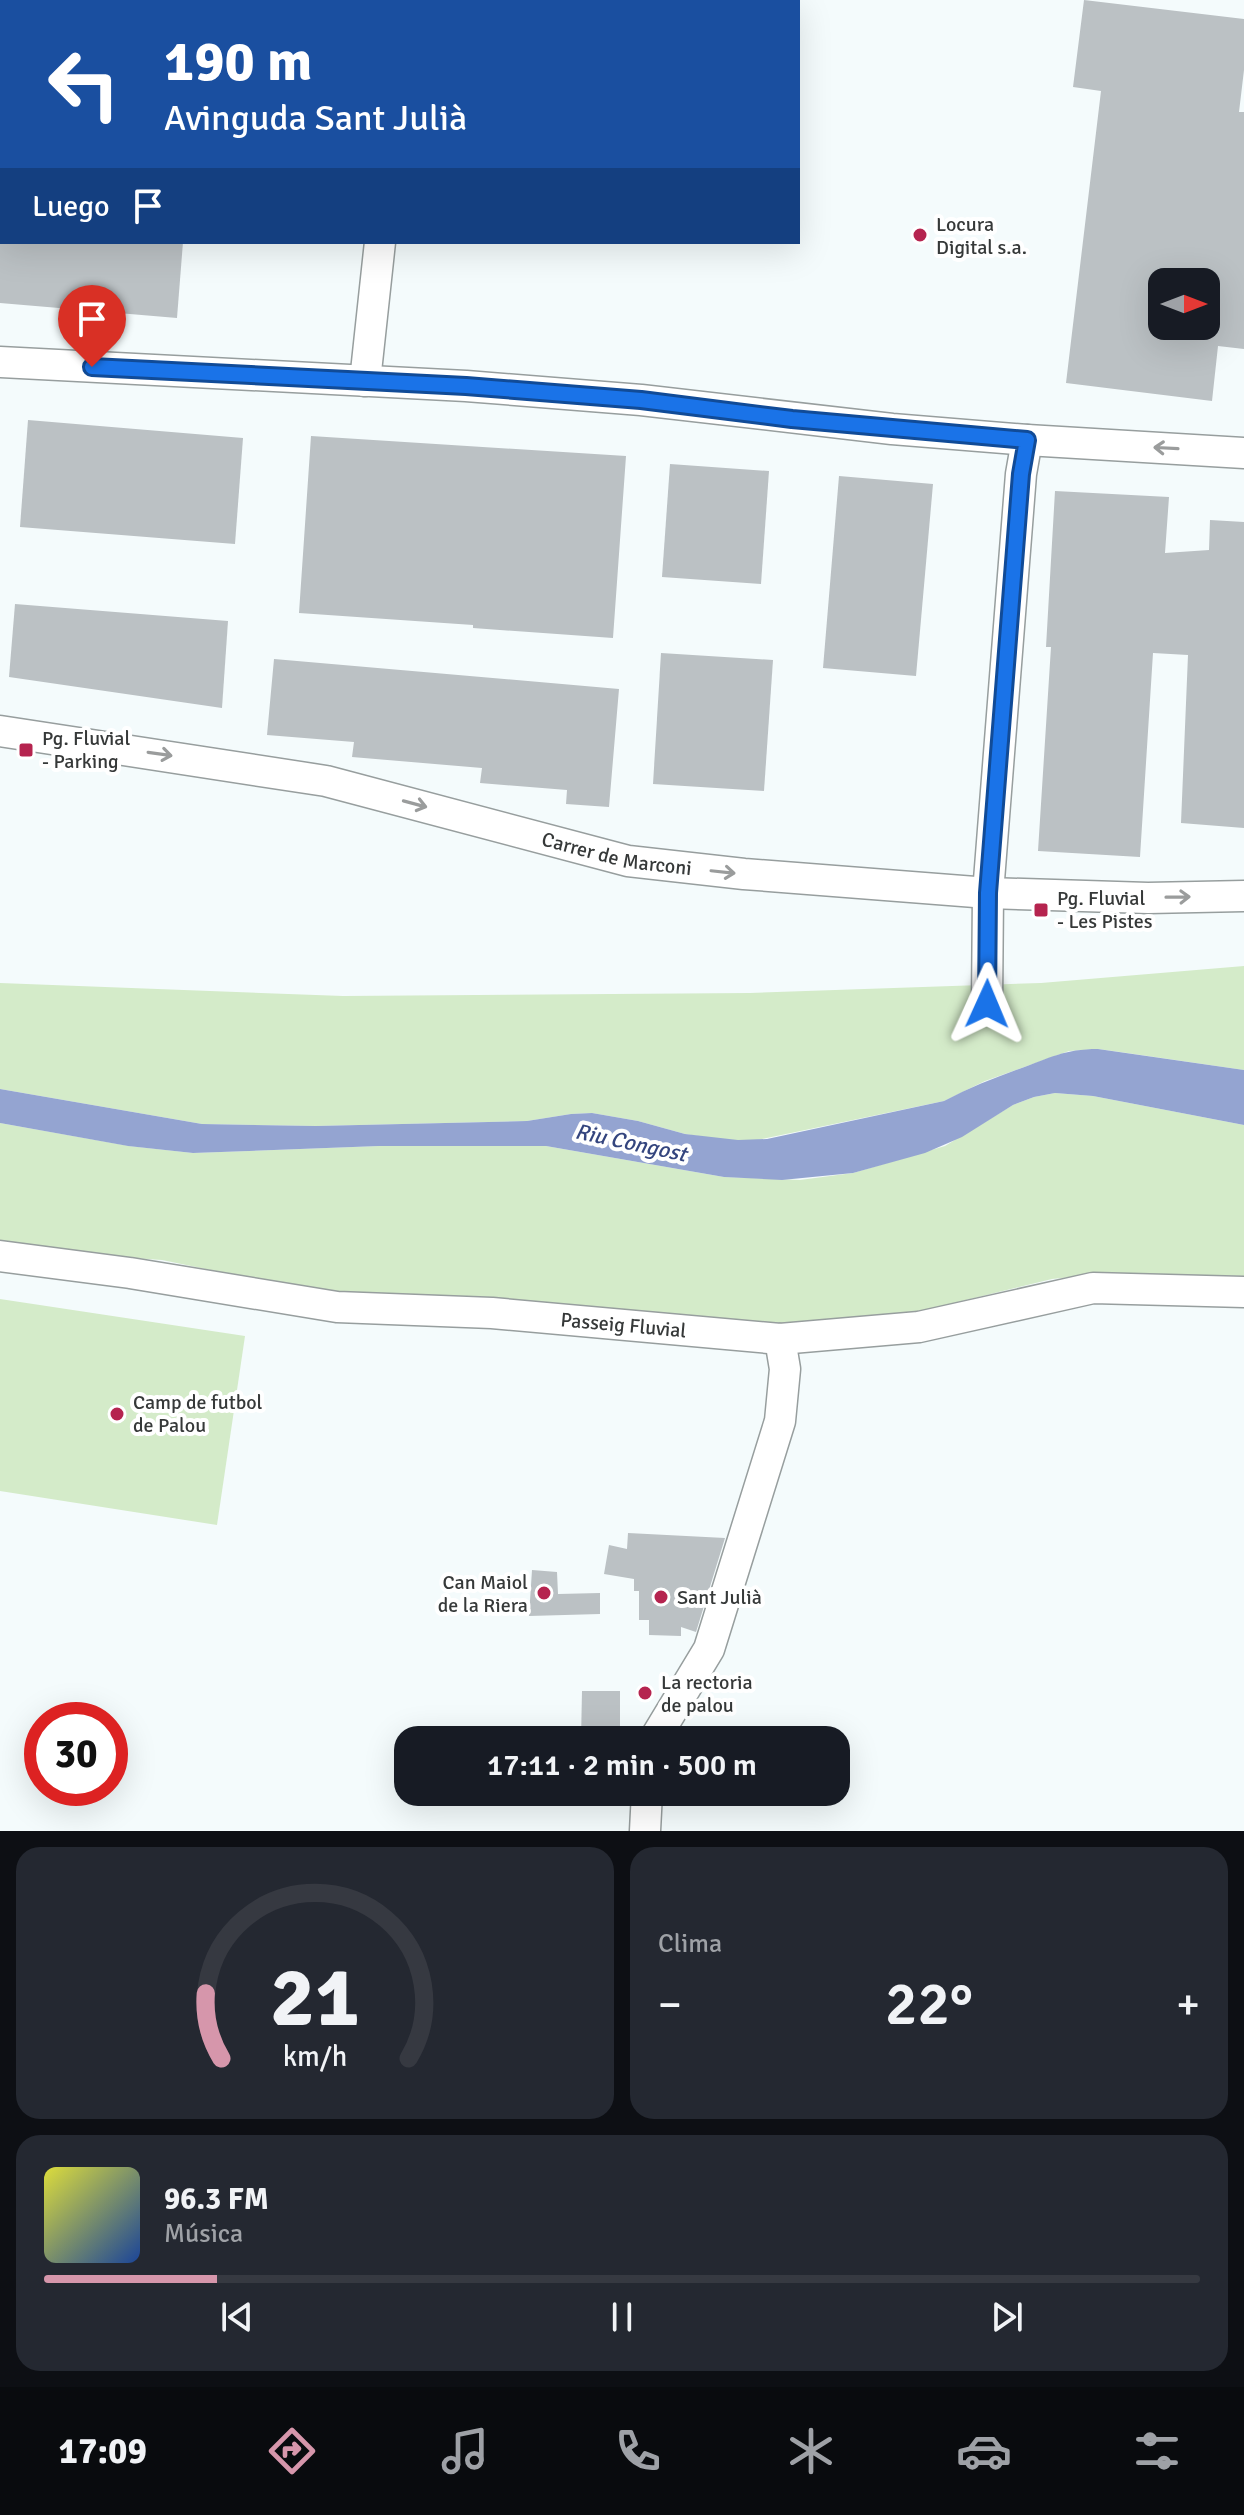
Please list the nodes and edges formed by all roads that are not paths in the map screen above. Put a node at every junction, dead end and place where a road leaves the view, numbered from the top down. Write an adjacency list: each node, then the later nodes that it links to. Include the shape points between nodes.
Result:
1 (380, 244): 3 (street)
2 (0, 362): 3 (street)
3 (365, 381): 4 (street, via 641,400)
4 (1027, 440): 5 (street, one-way to 4); 7 (street)
5 (1244, 453)
6 (0, 731): 7 (street, Carrer de Marconi, one-way to 7, via 326,781 628,861)
7 (988, 893): 8 (street, Carrer de Marconi, one-way to 8); 9 (street)
8 (1244, 896)
9 (987, 1004)
10 (0, 1256): 12 (street, Passeig Fluvial, via 337,1307 492,1313)
11 (1244, 1292): 12 (street, Passeig Fluvial, via 1093,1288 919,1327)
12 (780, 1339): 13 (street, via 785,1369 780,1421 709,1649)
13 (662, 1726)
14 (646, 1806): 15 (street)
15 (645, 1831)

